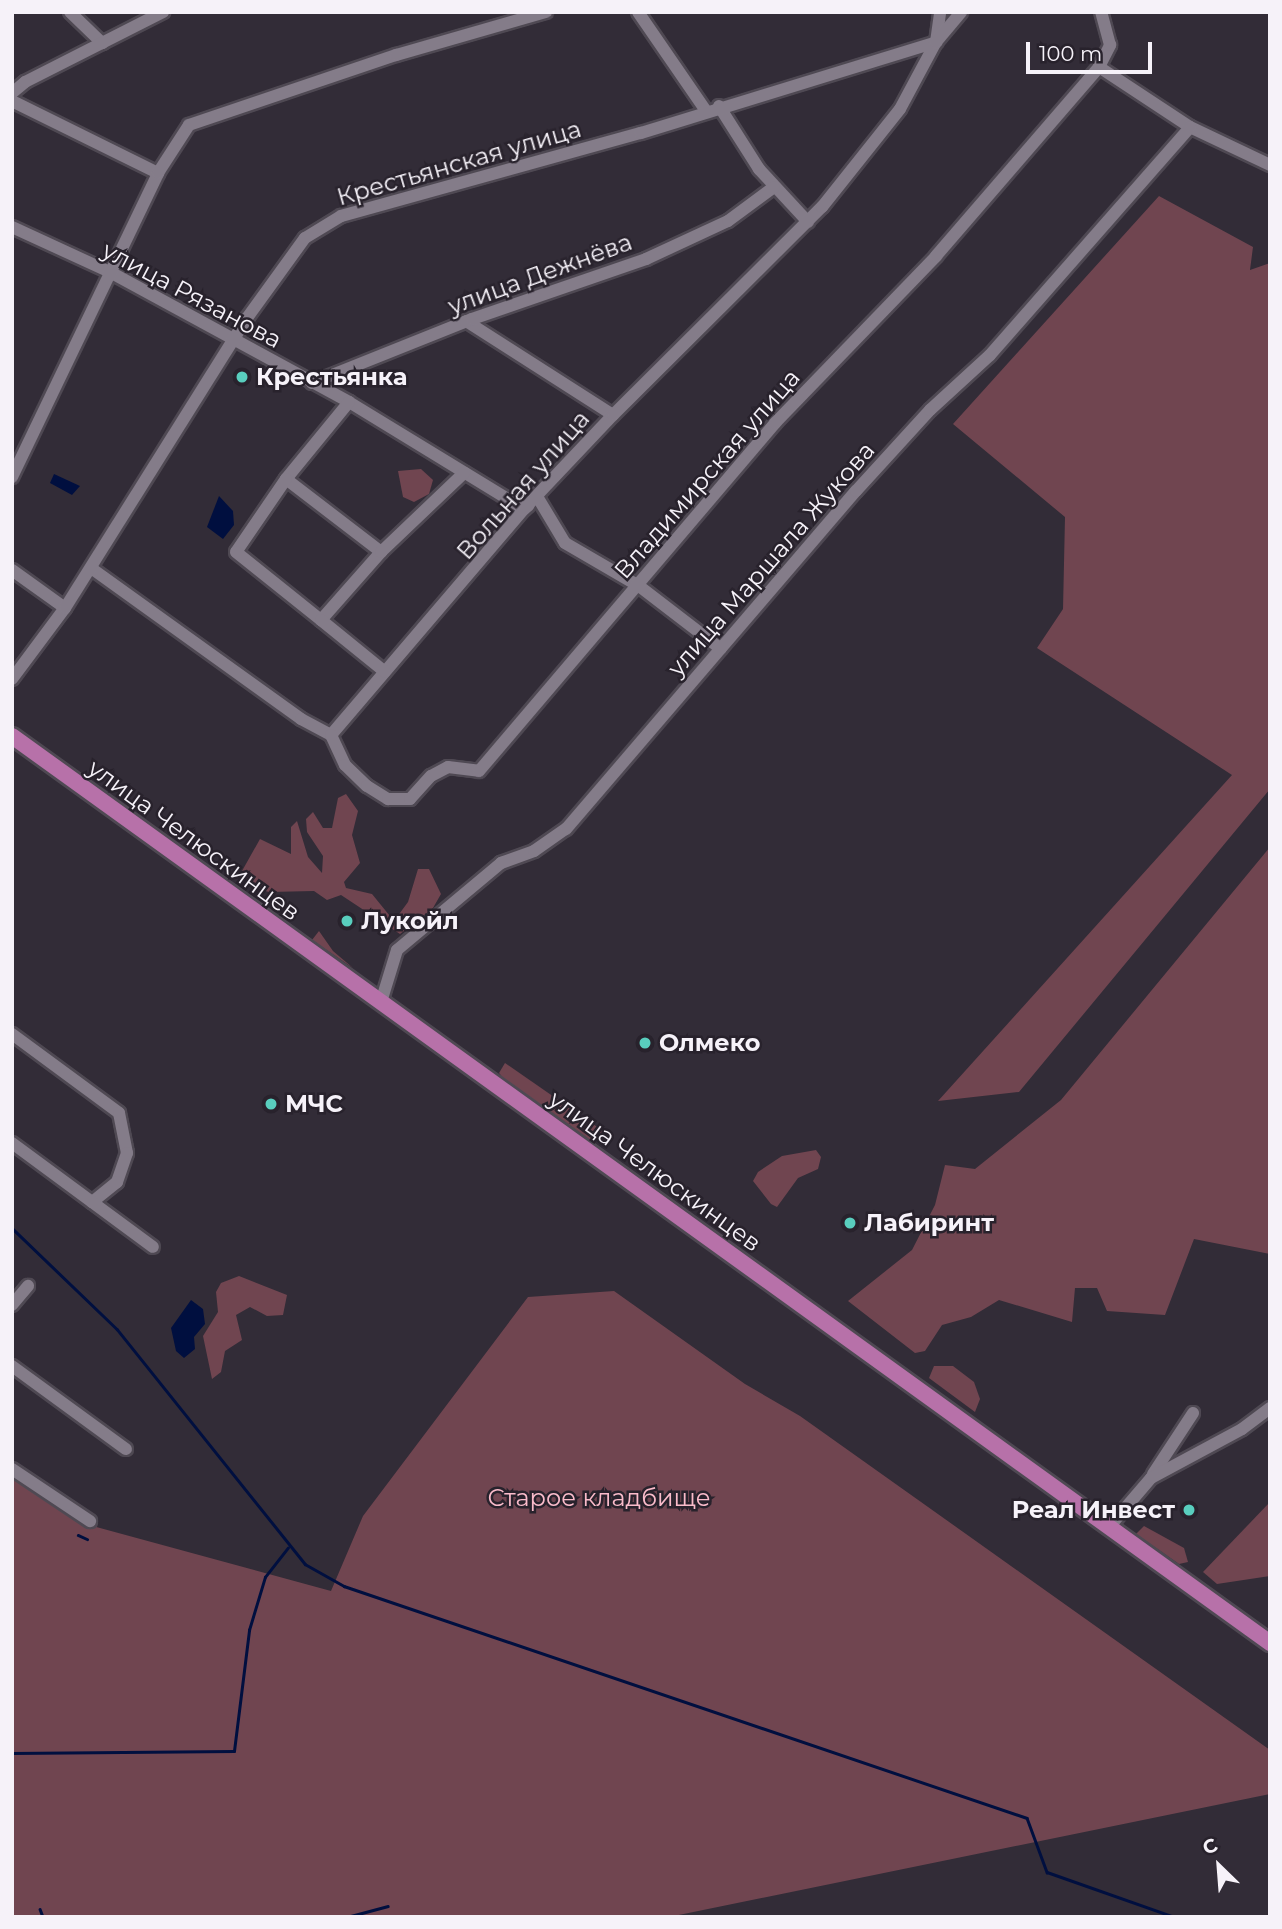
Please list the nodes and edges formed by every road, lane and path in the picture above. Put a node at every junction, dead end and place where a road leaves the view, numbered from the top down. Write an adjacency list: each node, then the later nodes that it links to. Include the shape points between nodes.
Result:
1 (70, 12): 9 (street)
2 (163, 12): 9 (street)
3 (546, 12): 16 (street, via 209,116 189,125)
4 (638, 12): 13 (street)
5 (940, 12): 8 (street)
6 (961, 12): 8 (street)
7 (1101, 12): 10 (street, Владимирская улица, via 1111,44)
8 (936, 42): 13 (street, Крестьянская улица); 18 (street, Вольная улица, via 900,109)
9 (102, 43): 11 (street)
10 (1099, 67): 14 (street); 34 (street, Владимирская улица, via 936,256 775,423)
11 (12, 93)
12 (12, 101): 16 (street)
13 (713, 109): 17 (street); 22 (street, Крестьянская улица, via 341,216 305,237)
14 (1190, 127): 15 (street); 37 (street, улица Маршала Жукова, via 990,355 930,410)
15 (1270, 165)
16 (158, 173): 20 (street)
17 (774, 187): 18 (street); 21 (street, улица Дежнёва, via 728,221 646,259)
18 (808, 222): 25 (street, Вольная улица)
19 (12, 227): 20 (street, улица Рязанова)
20 (110, 272): 22 (street, улица Рязанова); 27 (street)
21 (466, 321): 23 (street, улица Дежнёва); 25 (street)
22 (234, 342): 23 (street, улица Рязанова); 32 (street, Крестьянская улица)
23 (312, 383): 24 (street, улица Рязанова)
24 (349, 402): 26 (street, улица Рязанова); 28 (street)
25 (613, 415): 29 (street, Вольная улица)
26 (464, 473): 30 (street, улица Рязанова); 31 (street)
27 (12, 477)
28 (286, 479): 31 (street); 36 (street, via 236,552)
29 (538, 498): 30 (street); 34 (street, via 565,543)
30 (524, 509): 38 (street, Вольная улица)
31 (380, 552): 36 (street)
32 (90, 568): 35 (street, Крестьянская улица); 40 (street, via 301,719)
33 (12, 570): 35 (street)
34 (639, 586): 37 (street); 40 (street, Владимирская улица, via 479,771 448,767 431,776 410,799 388,799 345,765)
35 (65, 608): 39 (street, Крестьянская улица)
36 (321, 620): 38 (street)
37 (721, 649): 42 (street, улица Маршала Жукова, via 566,829 534,851 501,863 397,950)
38 (385, 673): 40 (street, Вольная улица)
39 (12, 679)
40 (331, 735)
41 (12, 736): 42 (main road, улица Челюскинцев)
42 (381, 1002): 56 (main road, улица Челюскинцев)
43 (12, 1034): 45 (street, via 119,1113 127,1153 117,1182)
44 (12, 1143): 45 (street)
45 (92, 1202): 46 (street)
46 (153, 1247)
47 (29, 1286): 48 (street)
48 (12, 1305)
49 (12, 1366): 52 (street)
50 (1270, 1408): 54 (street, via 1242,1429)
51 (1193, 1413): 54 (street)
52 (126, 1450)
53 (12, 1469): 55 (street)
54 (1151, 1478): 56 (street)
55 (90, 1521)
56 (1109, 1527): 57 (main road, улица Челюскинцев)
57 (1270, 1643)

